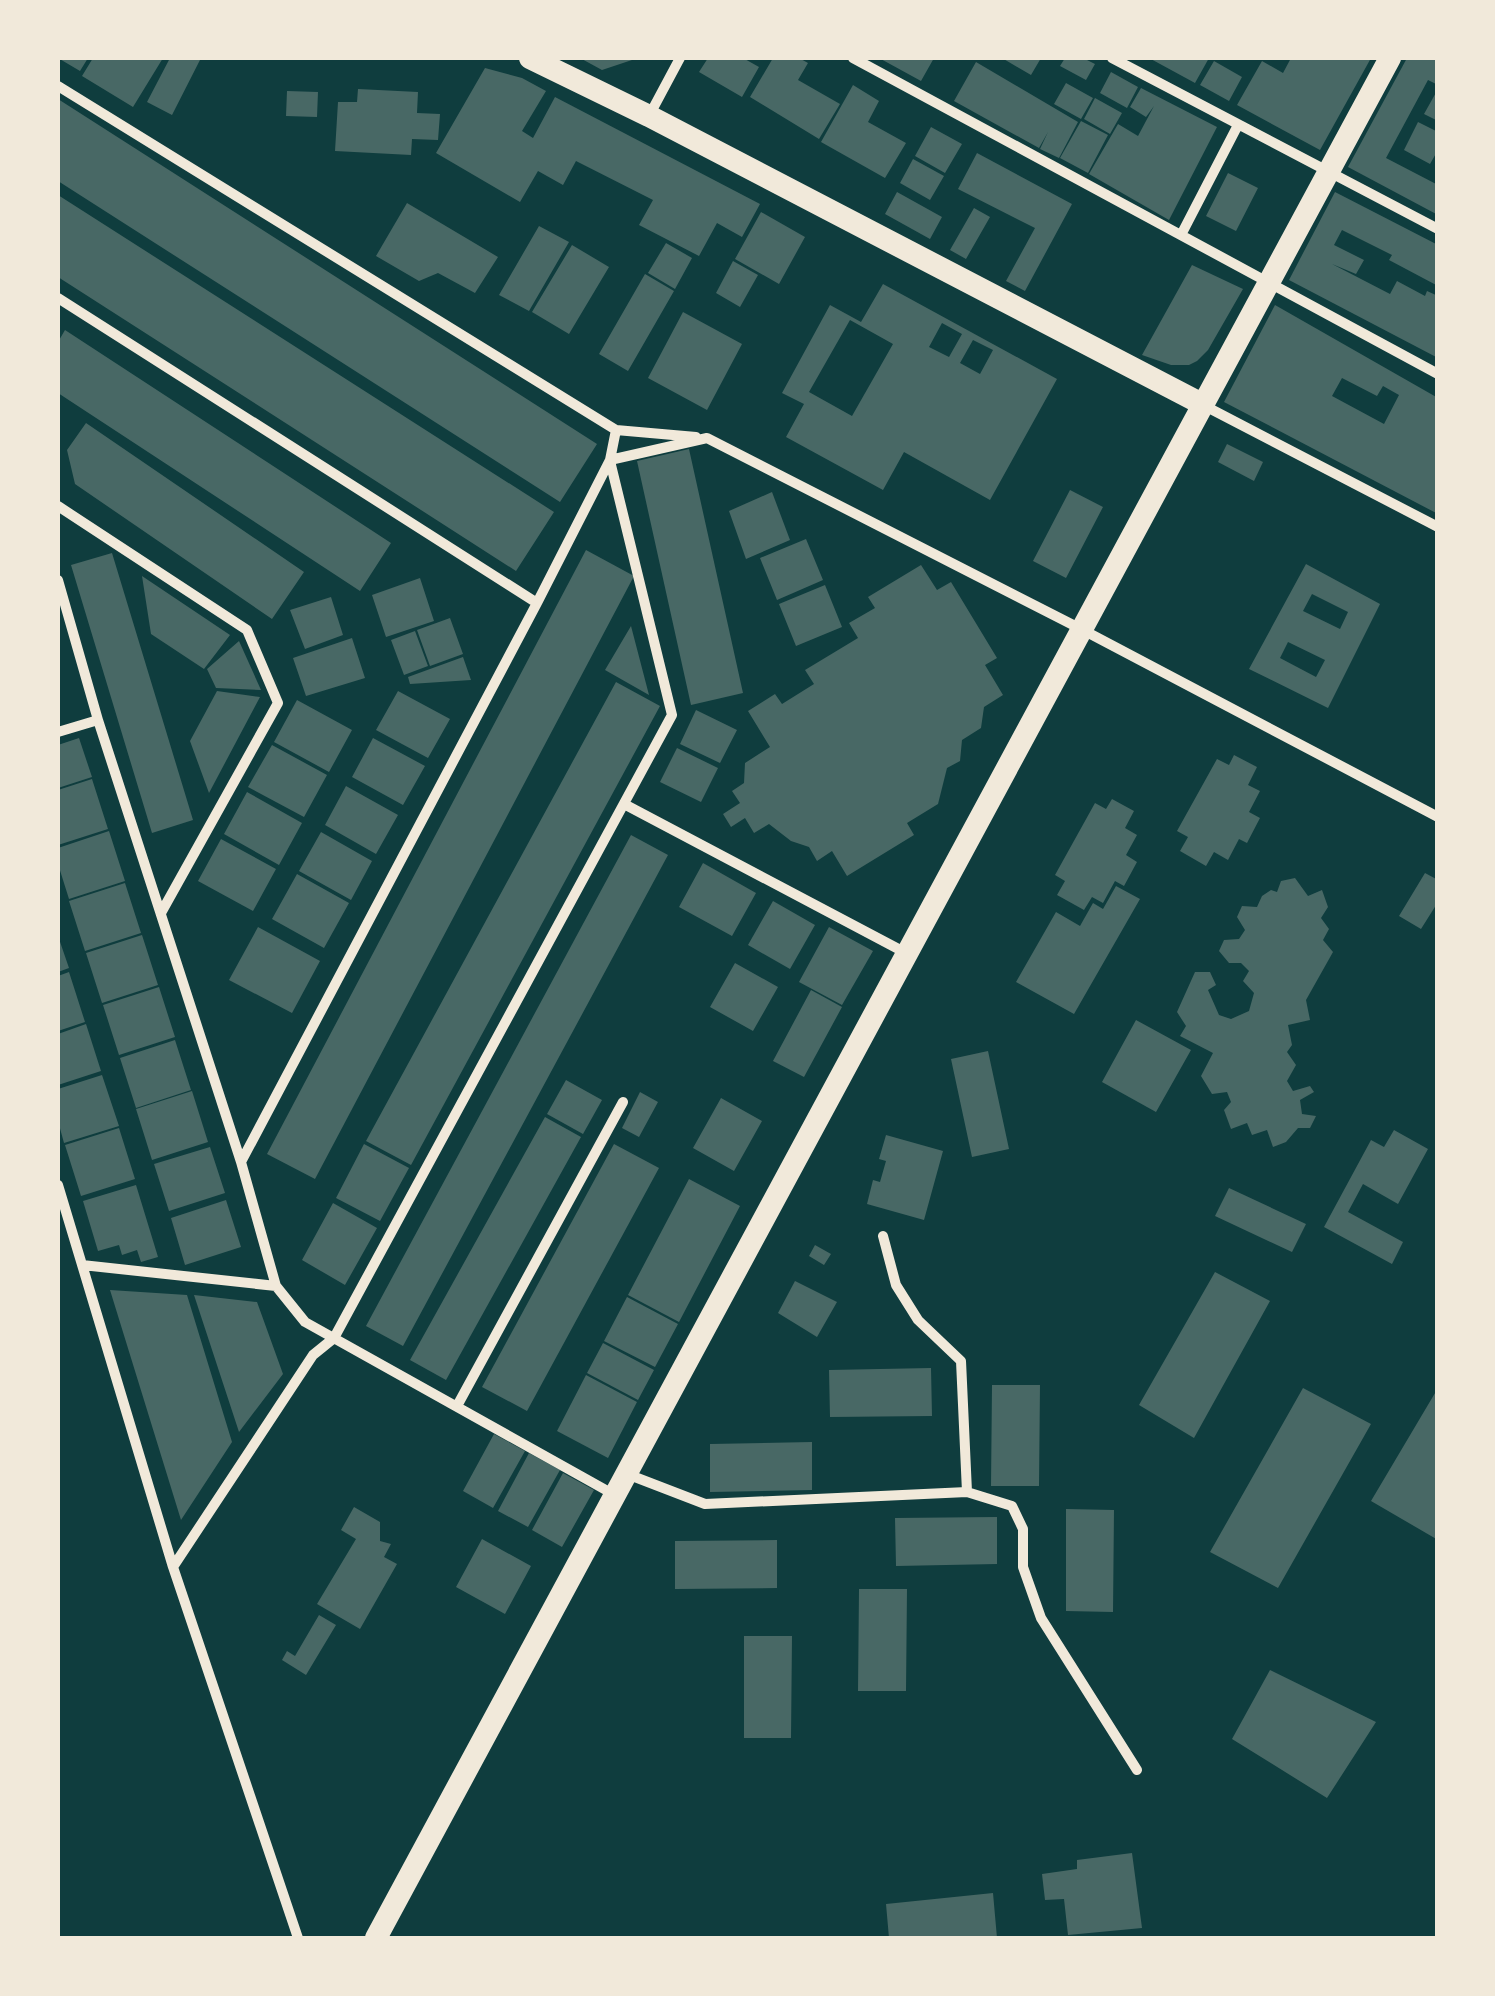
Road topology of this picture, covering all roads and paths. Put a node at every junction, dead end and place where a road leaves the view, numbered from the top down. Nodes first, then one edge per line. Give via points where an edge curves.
1 (530, 58) edge
2 (680, 58) edge
3 (852, 58) edge
4 (1112, 58) edge
5 (1390, 58) edge
6 (58, 86) edge
7 (649, 116) junction
8 (1238, 125) junction
9 (1328, 172) junction
10 (1438, 229) edge
11 (1180, 235) junction
12 (1268, 282) junction
13 (58, 298) edge
14 (1438, 374) edge
15 (1202, 404) junction
16 (616, 430) junction
17 (707, 438) junction
18 (610, 460) junction
19 (58, 506) edge
20 (1438, 527) edge
21 (58, 580) edge
22 (538, 603) junction
23 (1081, 629) junction
24 (98, 720) junction
25 (58, 732) edge
26 (624, 804) junction
27 (1438, 817) edge
28 (161, 914) junction
29 (906, 953) junction
30 (623, 1102) dead end
31 (241, 1162) junction
32 (58, 1186) edge
33 (884, 1236) dead end
34 (82, 1265) junction
35 (276, 1286) junction
36 (334, 1338) junction
37 (457, 1406) junction
38 (626, 1474) junction
39 (967, 1492) junction
40 (614, 1495) junction
41 (173, 1568) junction
42 (1137, 1770) dead end
43 (298, 1938) edge
44 (376, 1938) edge

1 - 7 main road
2 - 7 street
3 - 11 street
4 - 8 street
5 - 9 main road
6 - 16 street
7 - 15 main road
8 - 9 street
8 - 11 street
9 - 10 street
9 - 12 main road
11 - 12 street
12 - 14 street
12 - 15 main road
13 - 22 street
15 - 20 street
15 - 23 main road
16 - 17 street
16 - 18 street
17 - 18 street
17 - 23 street
18 - 22 street
18 - 26 street via 672,715
19 - 28 street via 247,630 278,704
21 - 24 street
22 - 31 street
23 - 27 street
23 - 29 main road
24 - 25 street
24 - 28 street
26 - 29 street
26 - 36 street
28 - 31 street
29 - 38 main road
30 - 37 street
31 - 35 street
32 - 34 street
33 - 39 street via 896,1285 918,1320 961,1360
34 - 35 street
34 - 41 street
35 - 36 street via 304,1322
36 - 37 street
36 - 41 street via 313,1355
37 - 40 street
38 - 39 street via 705,1504
38 - 40 main road
39 - 42 street via 1012,1506 1041,1618
40 - 44 main road
41 - 43 street

